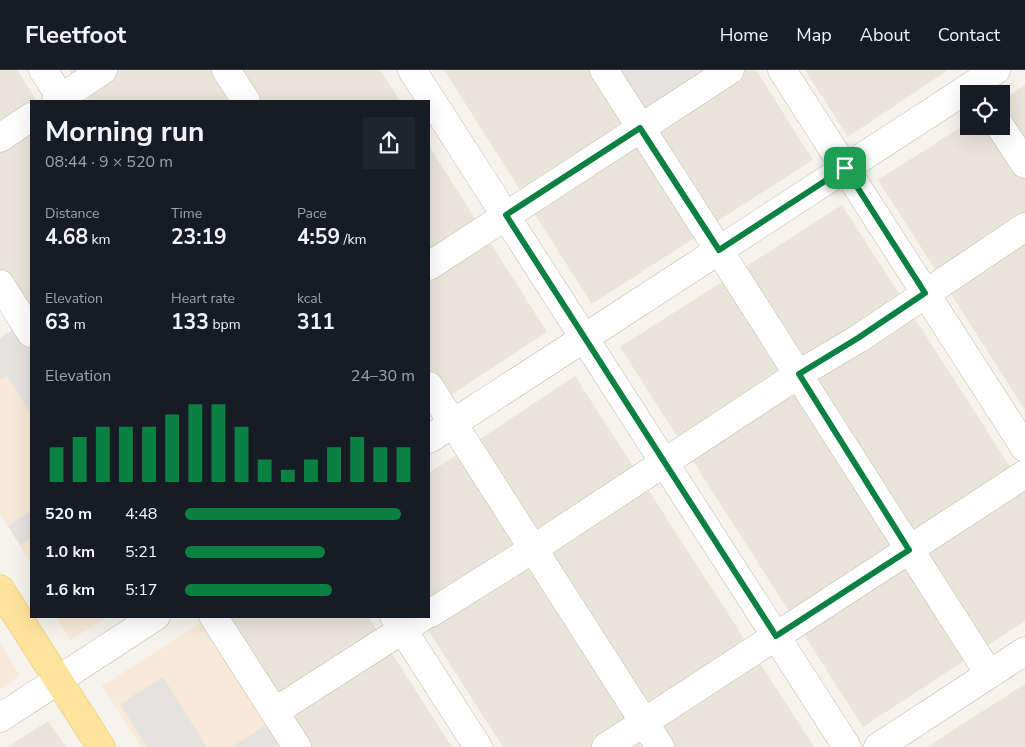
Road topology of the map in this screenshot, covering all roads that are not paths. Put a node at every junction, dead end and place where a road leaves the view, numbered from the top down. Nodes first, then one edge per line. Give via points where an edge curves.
1 (43, 70) edge
2 (103, 70) edge
3 (226, 70) edge
4 (412, 70) edge
5 (604, 70) edge
6 (730, 70) edge
7 (782, 70) edge
8 (996, 70) edge
9 (972, 83) edge
10 (60, 100) edge
11 (245, 100) edge
12 (30, 118) edge
13 (640, 128) junction
14 (1006, 135) edge
15 (0, 138) edge
16 (1025, 164) edge
17 (845, 168) junction
18 (506, 215) junction
19 (1025, 227) edge
20 (719, 250) junction
21 (430, 265) edge
22 (0, 284) edge
23 (925, 293) junction
24 (30, 331) edge
25 (585, 338) junction
26 (799, 374) junction
27 (430, 388) edge
28 (452, 424) junction
29 (430, 438) edge
30 (1025, 448) edge
31 (665, 462) junction
32 (1025, 474) edge
33 (533, 548) junction
34 (909, 550) junction
35 (0, 589) edge
36 (430, 613) edge
37 (153, 618) edge
38 (214, 618) edge
39 (407, 621) edge
40 (776, 636) junction
41 (1025, 651) edge
42 (989, 674) junction
43 (58, 680) junction
44 (274, 712) junction
45 (0, 718) edge
46 (644, 722) junction
47 (102, 747) edge
48 (297, 747) edge
49 (478, 747) edge
50 (606, 747) edge
51 (660, 747) edge
52 (847, 747) edge
53 (878, 747) edge

1 - 10 street
2 - 10 street
3 - 11 street
4 - 18 street
5 - 13 street
6 - 13 street
7 - 17 street
8 - 9 street
9 - 17 street
12 - 15 street
13 - 18 street
13 - 20 street
14 - 16 street
17 - 20 street
17 - 23 street
18 - 21 street
18 - 25 street
19 - 23 street
20 - 25 street
20 - 26 street
22 - 24 street
23 - 26 street
23 - 30 street
25 - 28 street
25 - 31 street
26 - 31 street
26 - 34 street
27 - 28 street
28 - 29 street
28 - 33 street
31 - 33 street
31 - 40 street
32 - 34 street
33 - 36 street
33 - 46 street
34 - 40 street
34 - 42 street
35 - 43 main road
37 - 43 street
38 - 44 street
39 - 44 street
39 - 49 street
40 - 46 street
40 - 52 street
41 - 42 street
42 - 53 street
43 - 45 street
43 - 47 main road
44 - 48 street
46 - 50 street
46 - 51 street

